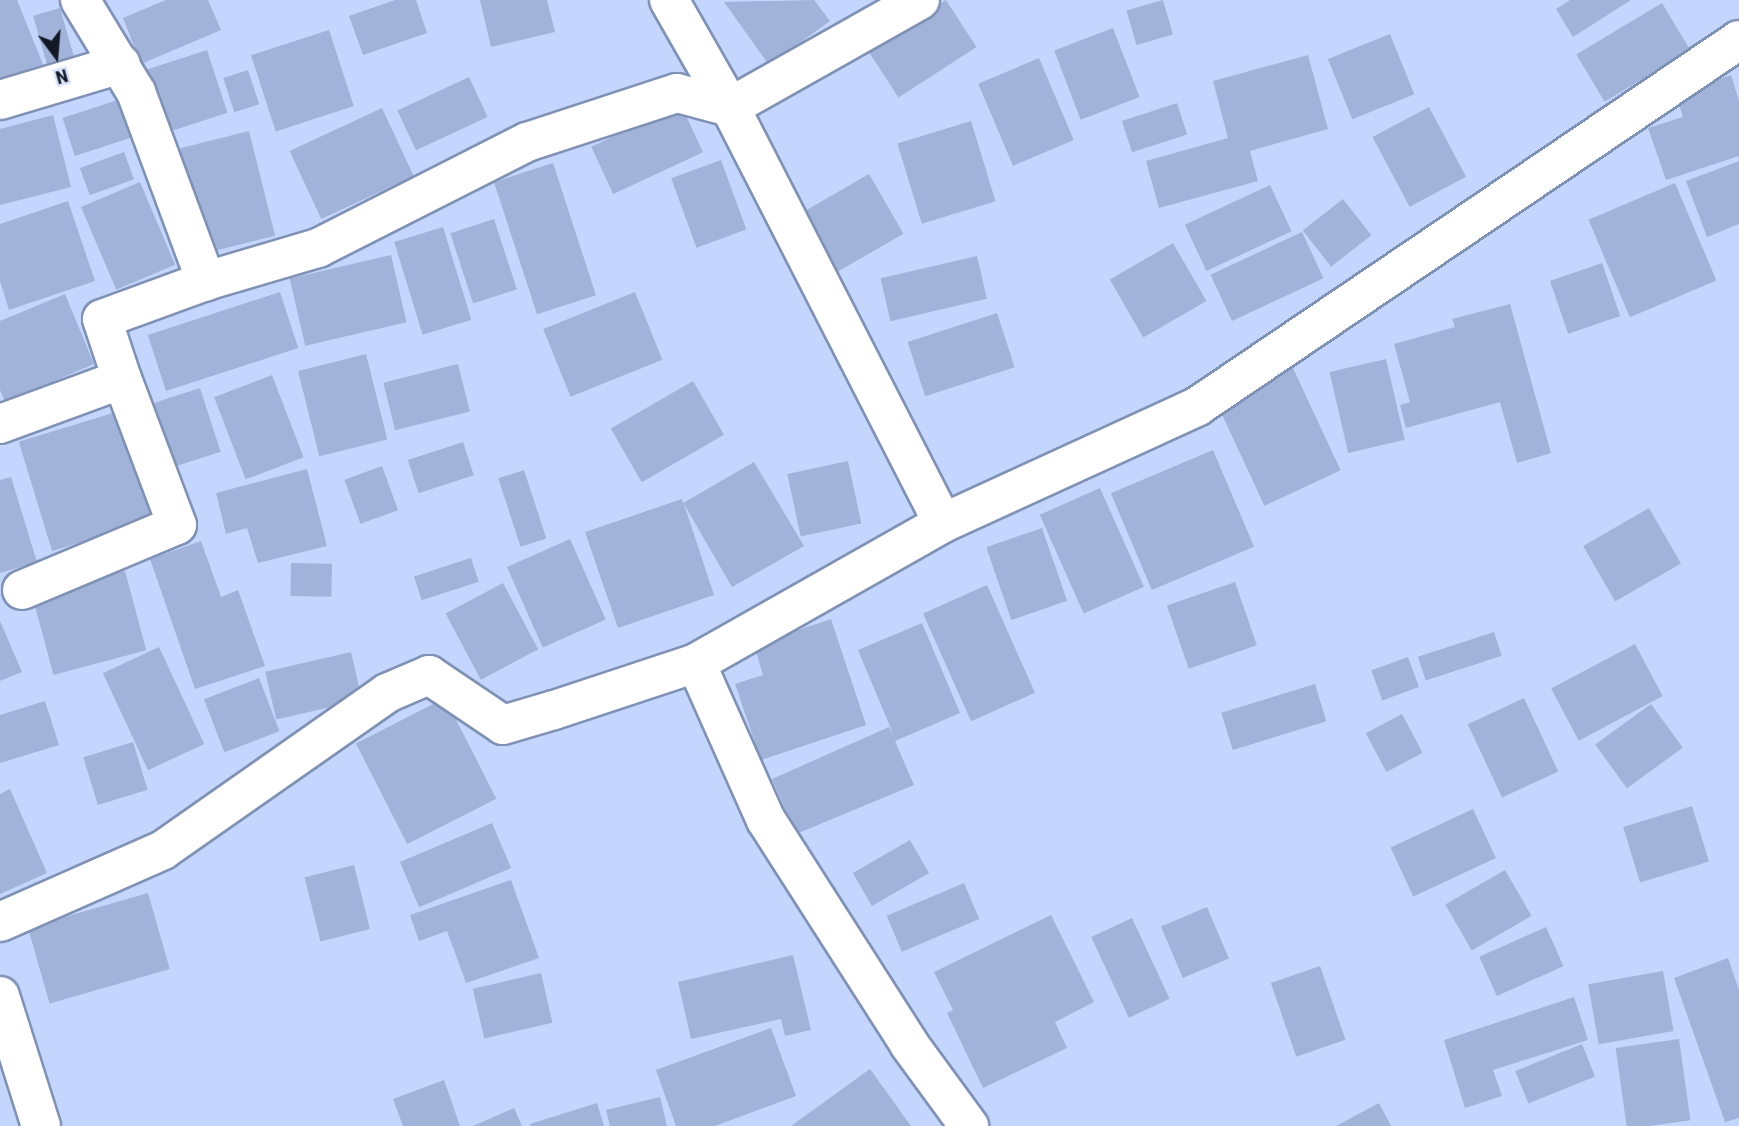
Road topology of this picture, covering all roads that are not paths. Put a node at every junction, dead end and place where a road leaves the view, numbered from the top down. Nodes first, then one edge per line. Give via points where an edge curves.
1 (80, 0) edge
2 (669, 0) edge
3 (920, 0) edge
4 (1739, 40) edge
5 (121, 64) junction
6 (0, 100) edge
7 (730, 107) junction
8 (206, 281) junction
9 (122, 379) junction
10 (0, 424) edge
11 (943, 523) junction
12 (22, 590) dead end
13 (696, 663) junction
14 (0, 922) edge
15 (0, 996) edge
16 (41, 1126) edge
17 (969, 1126) edge

1 - 5 street
2 - 7 street
3 - 7 street
4 - 11 street via 1198,406
5 - 6 street
5 - 8 street via 136,92
7 - 8 street via 677,93 527,142 318,248
7 - 11 street
8 - 9 street via 102,319
9 - 10 street
9 - 12 street via 177,525
11 - 13 street
13 - 14 street via 503,725 429,675 387,693 163,850
13 - 17 street via 766,820 909,1044
15 - 16 street

